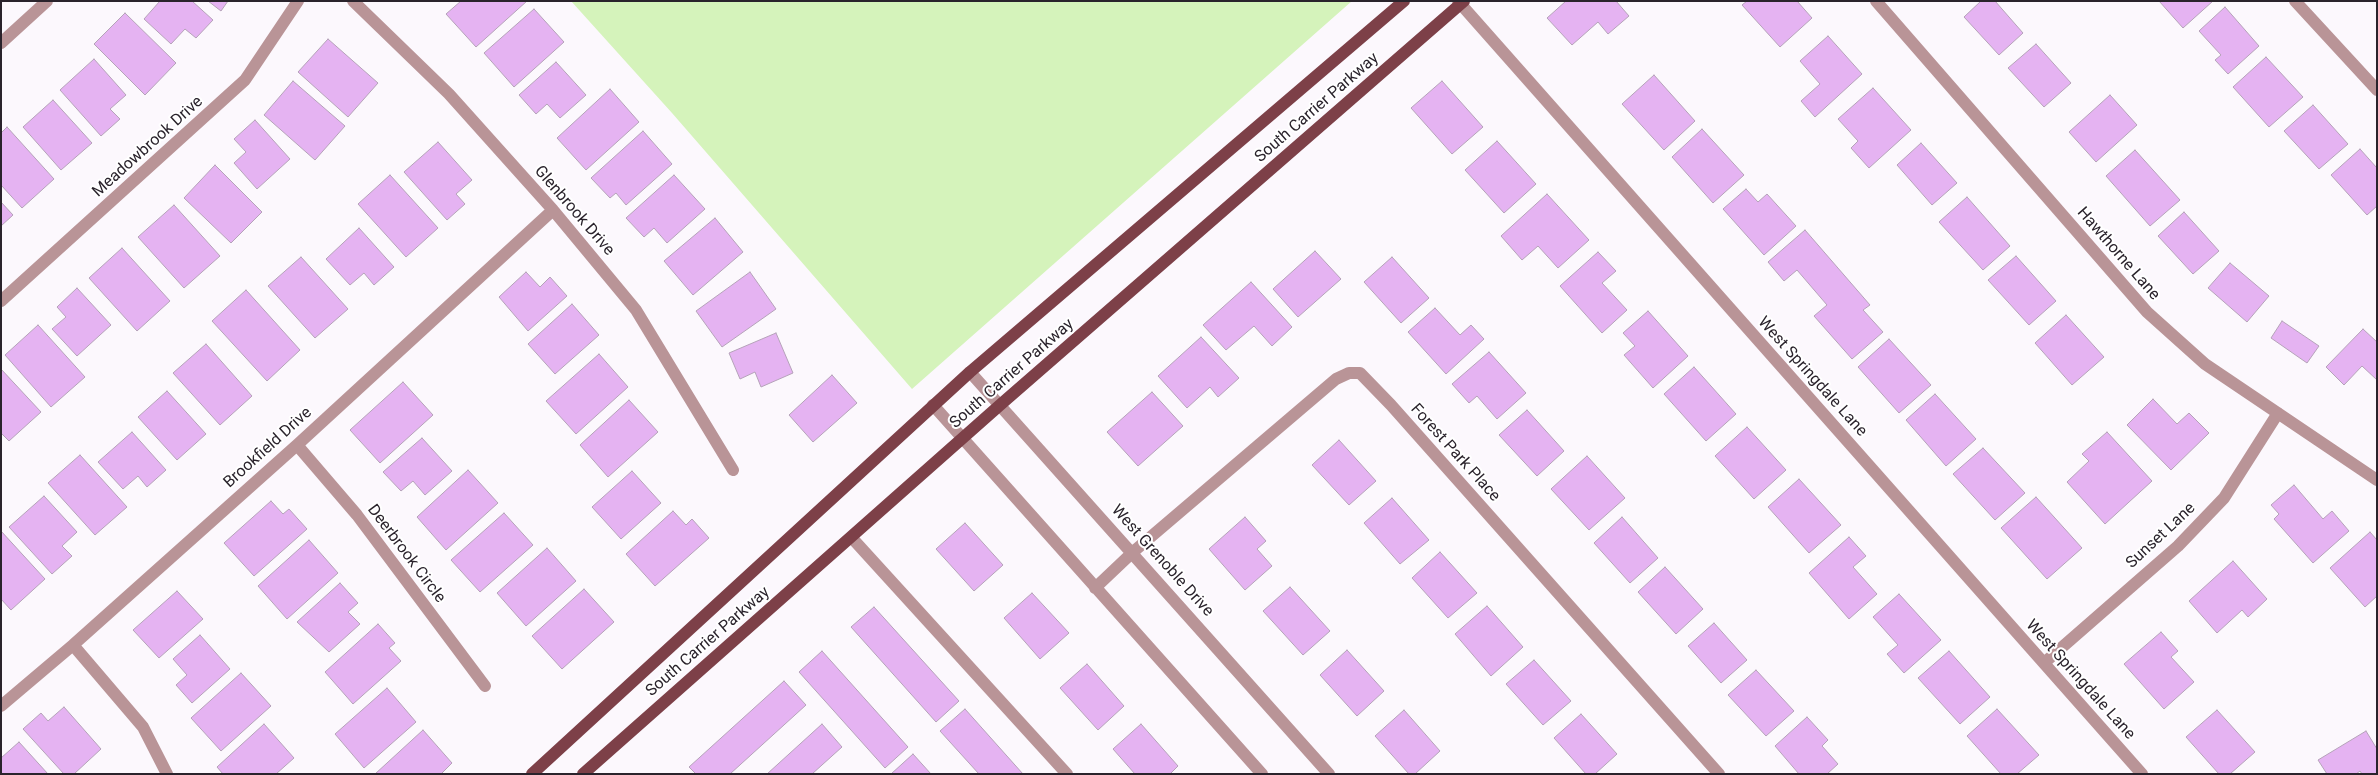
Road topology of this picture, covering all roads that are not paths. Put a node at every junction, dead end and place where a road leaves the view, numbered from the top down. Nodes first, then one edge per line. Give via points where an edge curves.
1 (47, 1) edge
2 (298, 1) edge
3 (353, 1) edge
4 (1404, 1) edge
5 (1876, 1) edge
6 (2295, 1) edge
7 (1461, 2) edge
8 (1, 43) edge
9 (2377, 90) edge
10 (554, 210) junction
11 (1, 301) edge
12 (970, 372) junction
13 (934, 405) junction
14 (1000, 406) junction
15 (2278, 413) junction
16 (963, 438) junction
17 (297, 445) junction
18 (732, 470) dead end
19 (2377, 480) edge
20 (852, 538) junction
21 (1133, 552) junction
22 (1095, 588) junction
23 (74, 645) junction
24 (2044, 663) junction
25 (485, 686) dead end
26 (1, 706) edge
27 (167, 774) edge
28 (532, 774) edge
29 (582, 774) edge
30 (1067, 774) edge
31 (1262, 774) edge
32 (1329, 774) edge
33 (1719, 774) edge
34 (2142, 774) edge

1 - 8 street
2 - 11 street, Meadowbrook Drive via 245,80
3 - 10 street, Glenbrook Drive via 449,94
4 - 12 main road, South Carrier Parkway
5 - 15 street, Hawthorne Lane via 2147,312 2205,364
6 - 9 street
7 - 14 main road, South Carrier Parkway
7 - 24 street, West Springdale Lane
10 - 17 street, Brookfield Drive
10 - 18 street, Glenbrook Drive via 636,310
12 - 13 main road, South Carrier Parkway
12 - 14 street, West Grenoble Drive
13 - 16 street
13 - 28 main road, South Carrier Parkway
14 - 16 main road, South Carrier Parkway
14 - 21 street, West Grenoble Drive
15 - 19 street, Hawthorne Lane
15 - 24 street, Sunset Lane via 2224,498 2178,546
16 - 20 main road, South Carrier Parkway
16 - 22 street
17 - 23 street, Brookfield Drive
17 - 25 street, Deerbrook Circle via 357,514
20 - 29 main road, South Carrier Parkway
20 - 30 street
21 - 22 street
21 - 32 street, West Grenoble Drive
21 - 33 street, Forest Park Place via 1336,379 1360,372
22 - 31 street
23 - 26 street, Brookfield Drive
23 - 27 street via 143,727
24 - 34 street, West Springdale Lane

